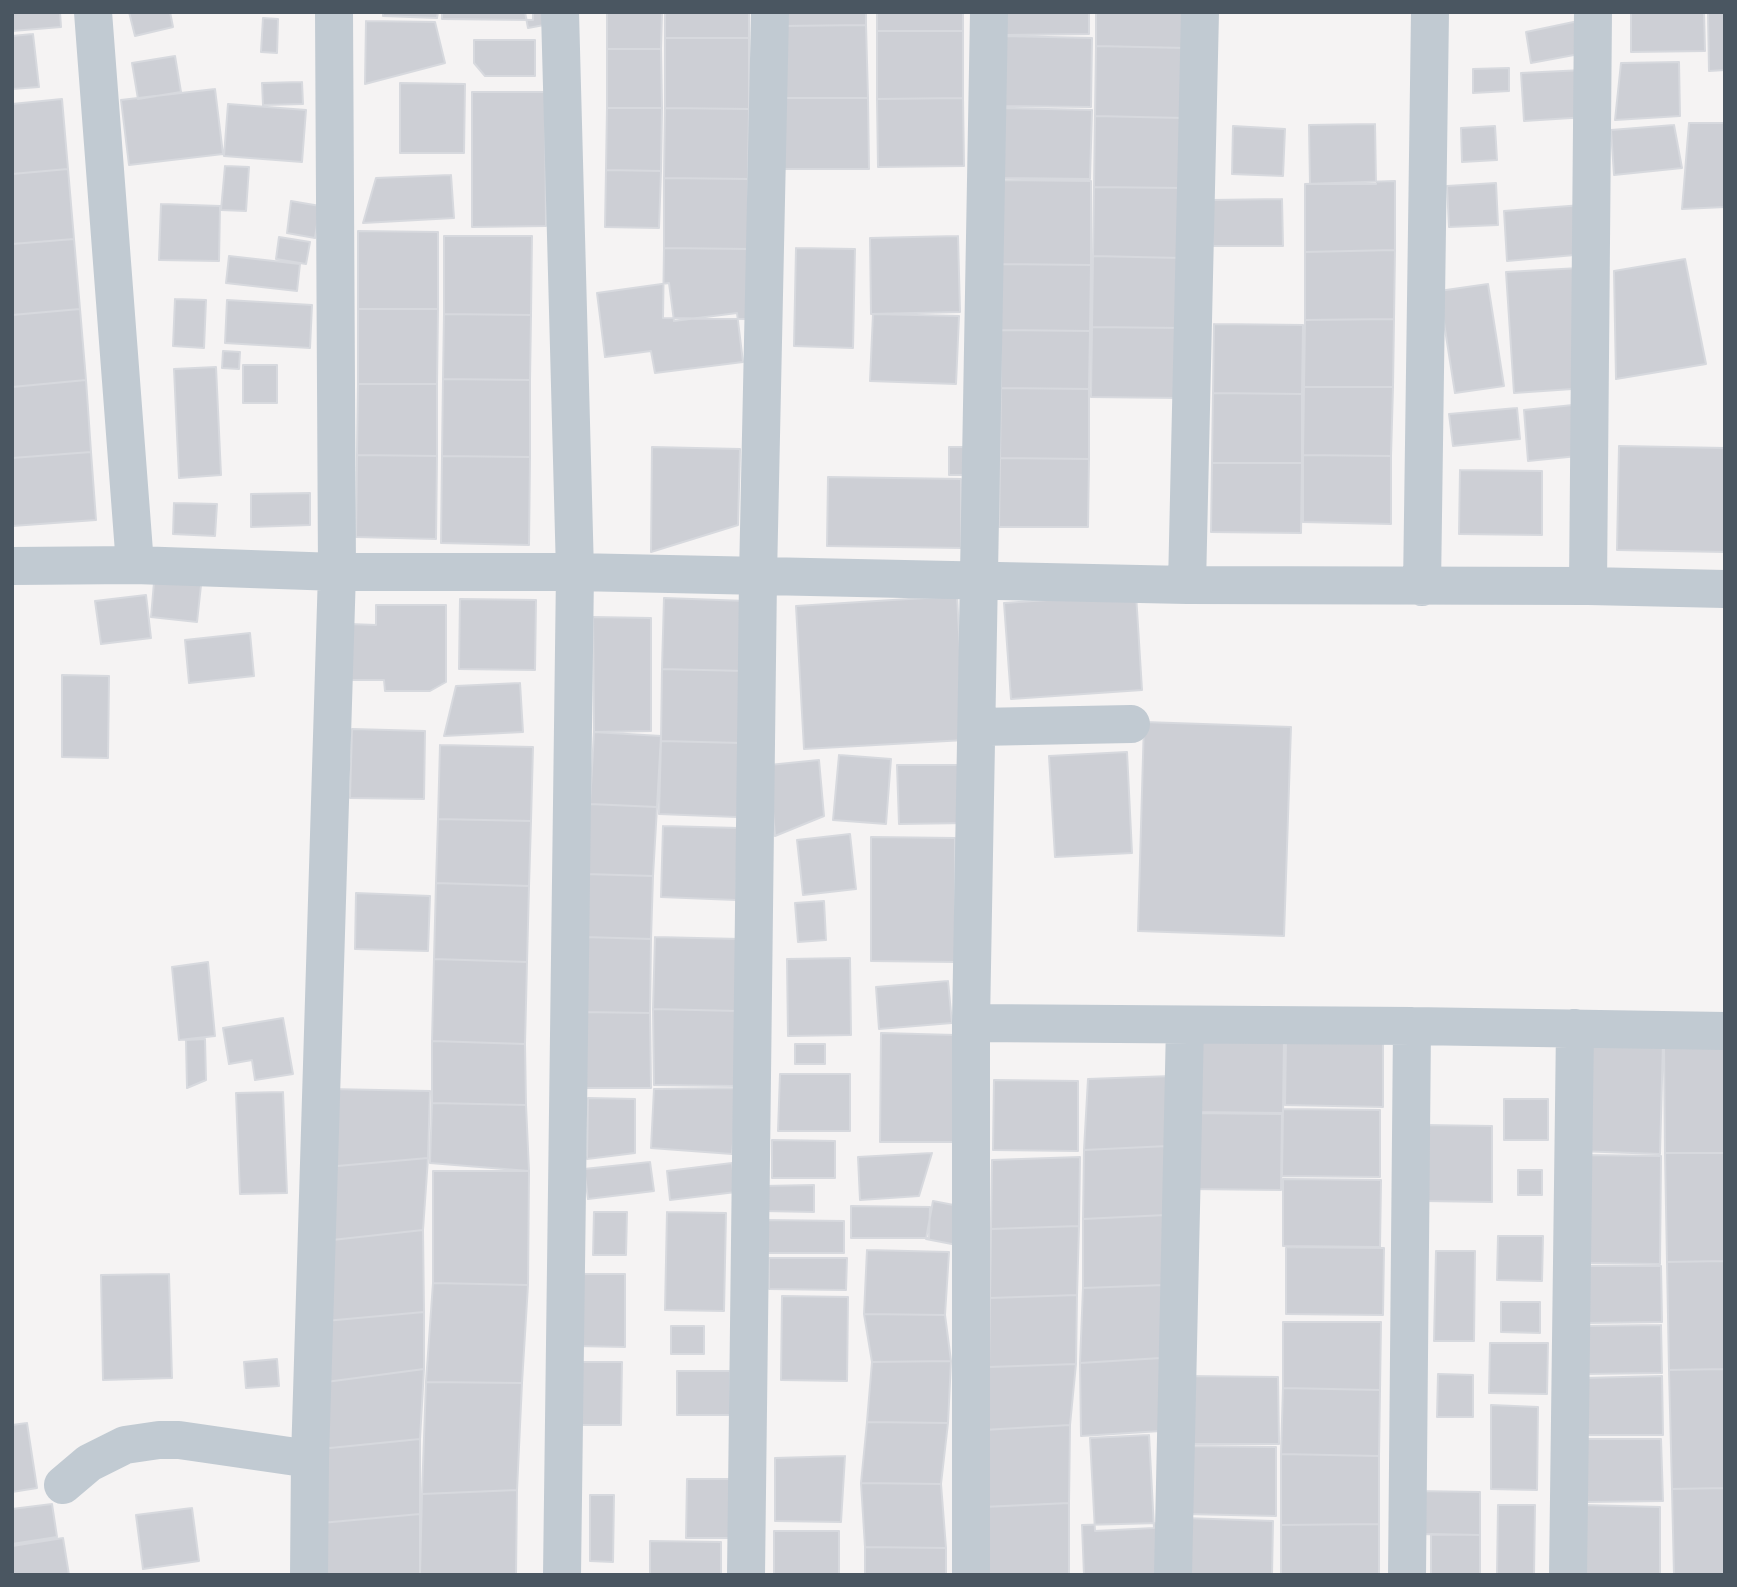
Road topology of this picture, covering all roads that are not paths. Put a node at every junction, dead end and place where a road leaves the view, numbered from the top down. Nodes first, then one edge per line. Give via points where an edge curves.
1 (93, 12) edge
2 (334, 12) edge
3 (560, 12) edge
4 (770, 12) edge
5 (989, 12) edge
6 (1200, 12) edge
7 (1430, 12) edge
8 (1593, 12) edge
9 (135, 565) junction
10 (12, 566) edge
11 (337, 572) junction
12 (575, 572) junction
13 (758, 577) junction
14 (978, 580) junction
15 (1187, 585) junction
16 (1588, 586) junction
17 (1422, 587) junction
18 (1725, 589) edge
19 (1131, 724) dead end
20 (977, 727) junction
21 (971, 1023) junction
22 (1185, 1025) junction
23 (1412, 1026) junction
24 (1575, 1028) junction
25 (1725, 1031) edge
26 (310, 1459) junction
27 (63, 1485) dead end
28 (309, 1575) edge
29 (562, 1575) edge
30 (746, 1575) edge
31 (971, 1575) edge
32 (1173, 1575) edge
33 (1407, 1575) edge
34 (1568, 1575) edge

1 - 9 street
2 - 11 street
3 - 12 street
4 - 13 street
5 - 14 street
6 - 15 street
7 - 17 street
8 - 16 street
9 - 10 street
9 - 11 street
11 - 12 street
11 - 26 street
12 - 13 street
12 - 29 street
13 - 14 street
13 - 30 street
14 - 15 street
14 - 20 street
15 - 17 street
16 - 17 street
16 - 18 street
19 - 20 street
20 - 21 street
21 - 22 street
21 - 31 street
22 - 23 street
22 - 32 street
23 - 24 street
23 - 33 street
24 - 25 street
24 - 34 street
26 - 27 street via 159,1440 125,1445 89,1463
26 - 28 street

